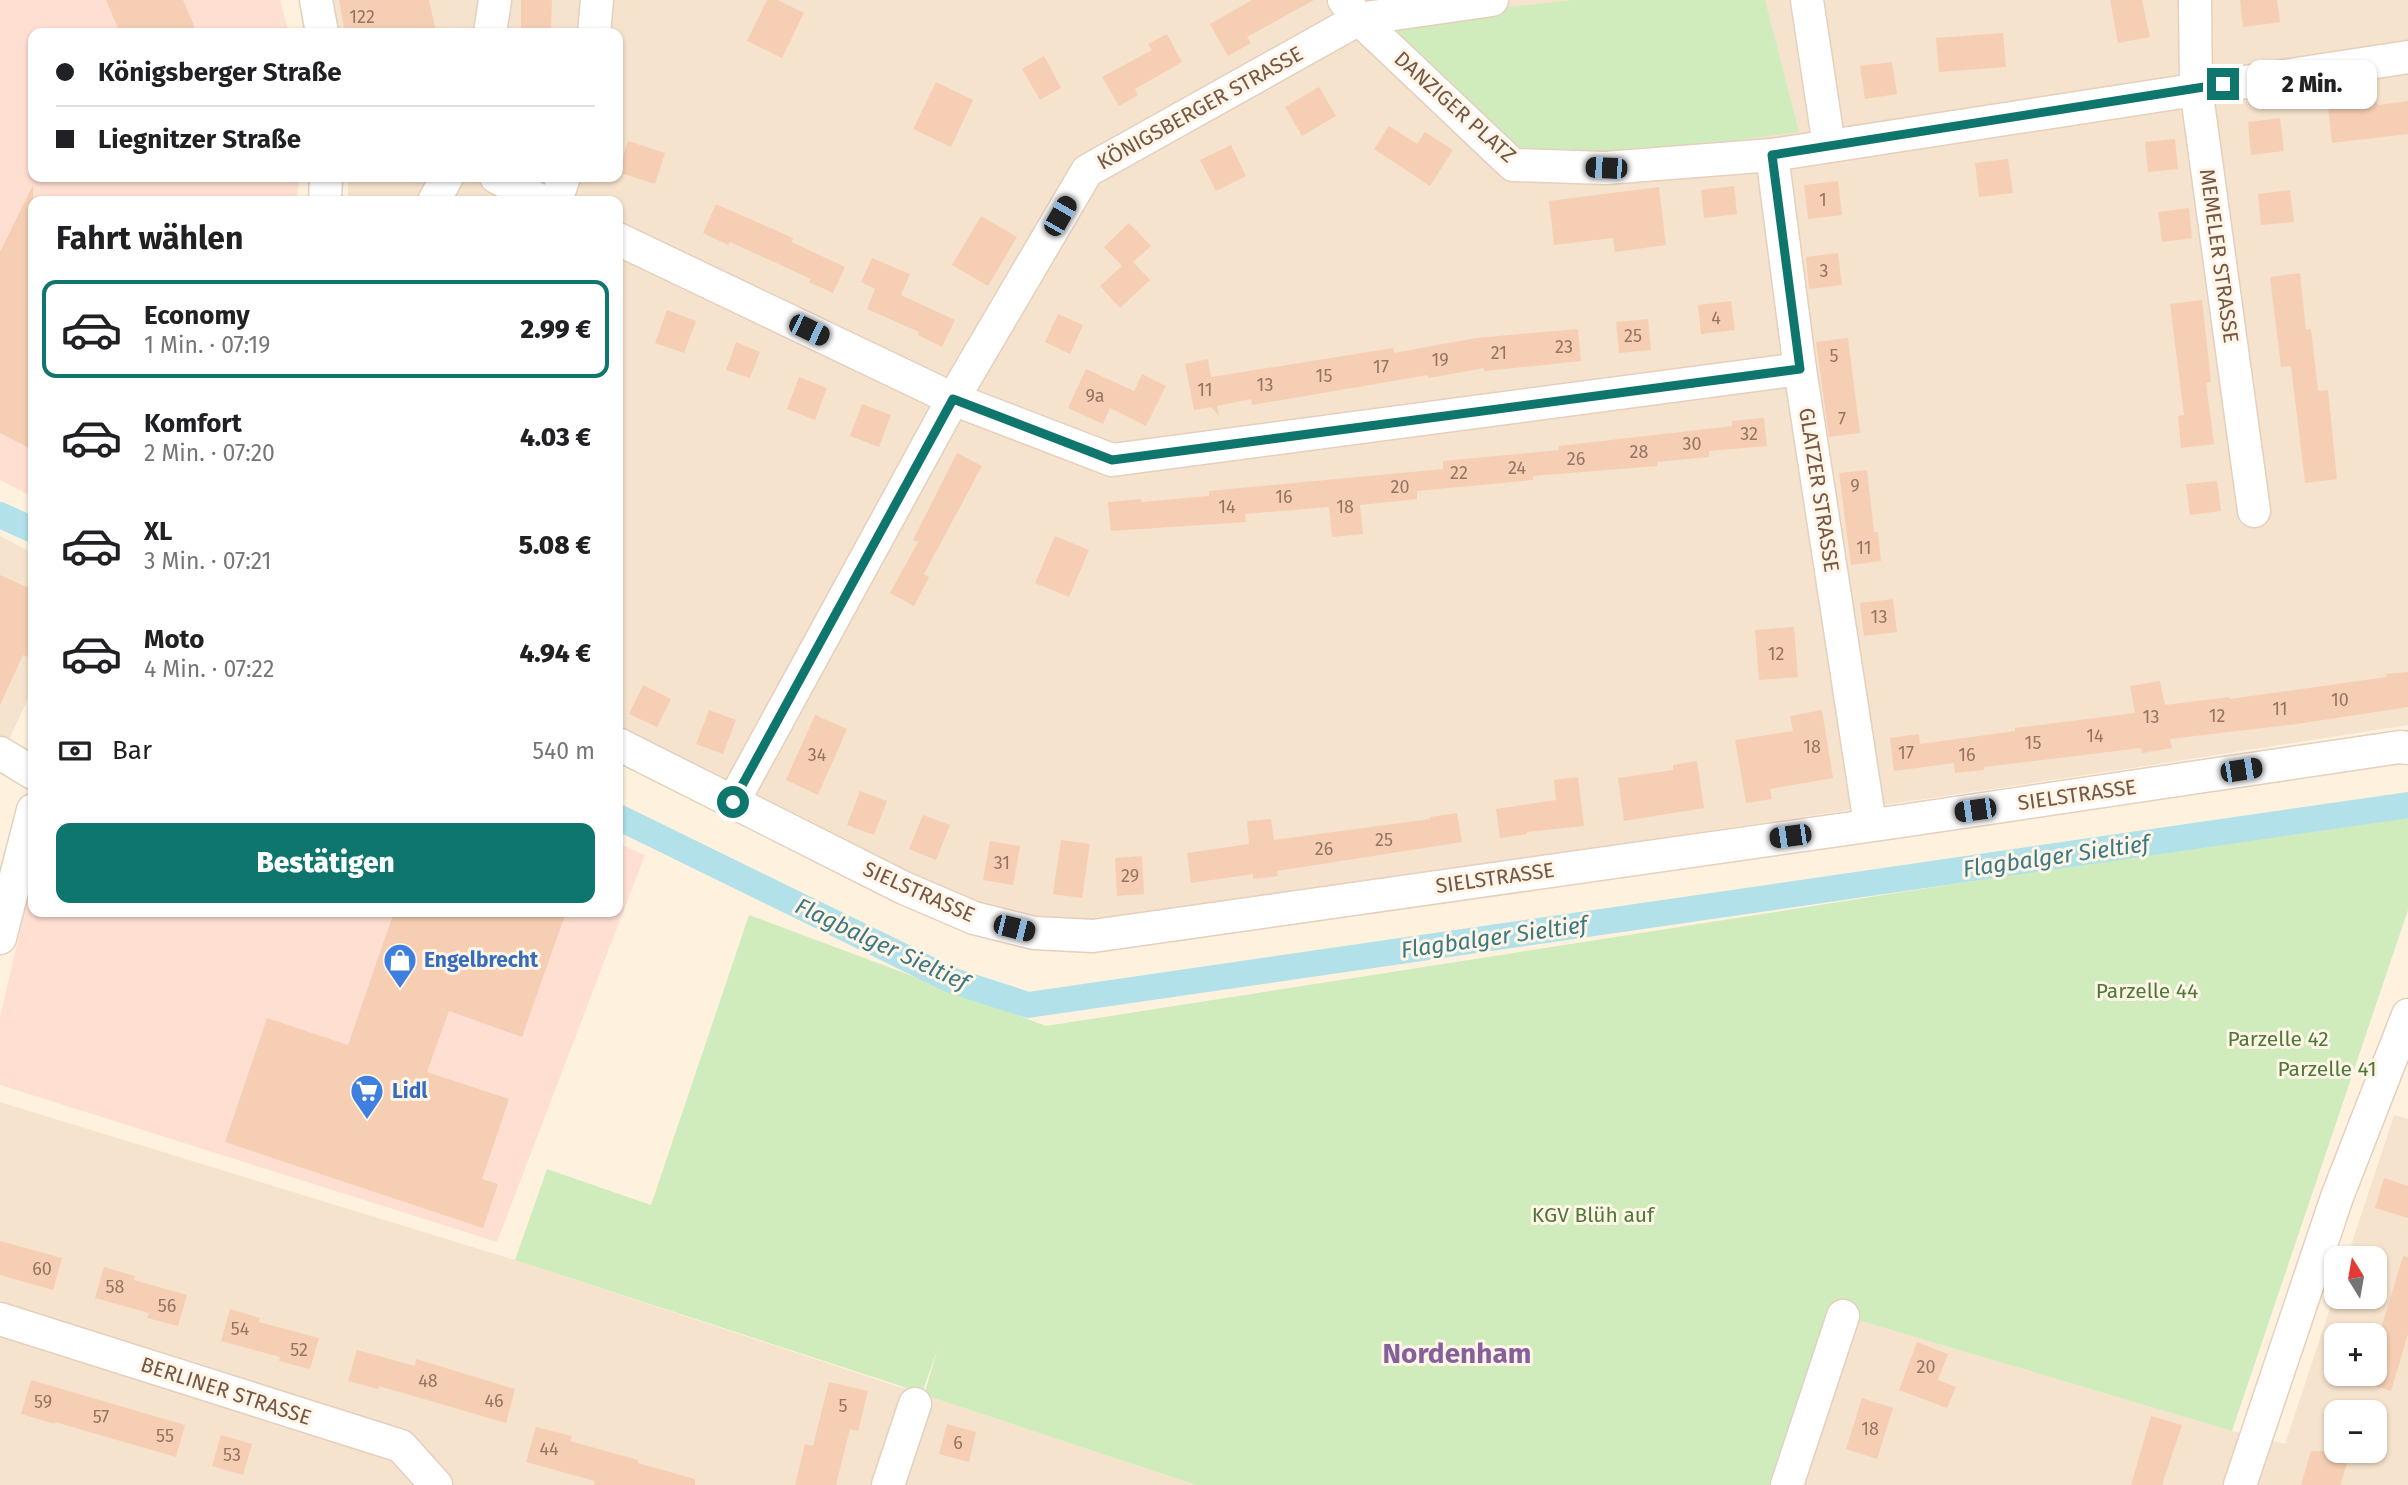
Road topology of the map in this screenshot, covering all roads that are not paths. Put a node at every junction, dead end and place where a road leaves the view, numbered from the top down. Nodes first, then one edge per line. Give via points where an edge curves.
1 (316, 0) edge
2 (495, 0) edge
3 (597, 0) edge
4 (1492, 0) edge
5 (1807, 0) edge
6 (2195, 0) edge
7 (1351, 10) edge
8 (321, 28) edge
9 (491, 28) edge
10 (594, 28) edge
11 (2408, 57) edge
12 (2196, 88) junction
13 (1829, 146) junction
14 (1772, 155) junction
15 (505, 182) edge
16 (532, 196) edge
17 (623, 241) edge
18 (1800, 369) junction
19 (953, 399) junction
20 (2254, 511) dead end
21 (623, 747) edge
22 (2408, 748) edge
23 (0, 753) edge
24 (28, 770) edge
25 (733, 802) junction
26 (1870, 824) junction
27 (28, 829) edge
28 (0, 938) edge
29 (2408, 1016) edge
30 (1843, 1316) dead end
31 (0, 1319) edge
32 (915, 1404) dead end
33 (436, 1485) edge
34 (888, 1485) edge
35 (1787, 1485) edge
36 (2240, 1485) edge

1 - 8 street
2 - 9 street
3 - 10 street
4 - 7 street
5 - 13 street
6 - 12 street, MEMELER STRASSE
7 - 14 street, DANZIGER PLATZ via 1513,165 1606,168
7 - 19 street, KÖNIGSBERGER STRASSE via 1087,171
11 - 12 street, DANZIGER PLATZ
12 - 13 street, DANZIGER PLATZ
12 - 20 street, MEMELER STRASSE
13 - 14 street, DANZIGER PLATZ
14 - 18 street, GLATZER STRASSE
15 - 16 street
17 - 19 street
18 - 19 street via 1112,460
18 - 26 street, GLATZER STRASSE
19 - 25 street, KÖNIGSBERGER STRASSE
21 - 25 street, SIELSTRASSE
22 - 26 street, SIELSTRASSE
23 - 24 street
25 - 26 street, SIELSTRASSE via 974,918 1034,933 1093,936
27 - 28 street
29 - 36 street via 2337,1197
30 - 35 street
31 - 33 street, BERLINER STRASSE via 401,1446
32 - 34 street

